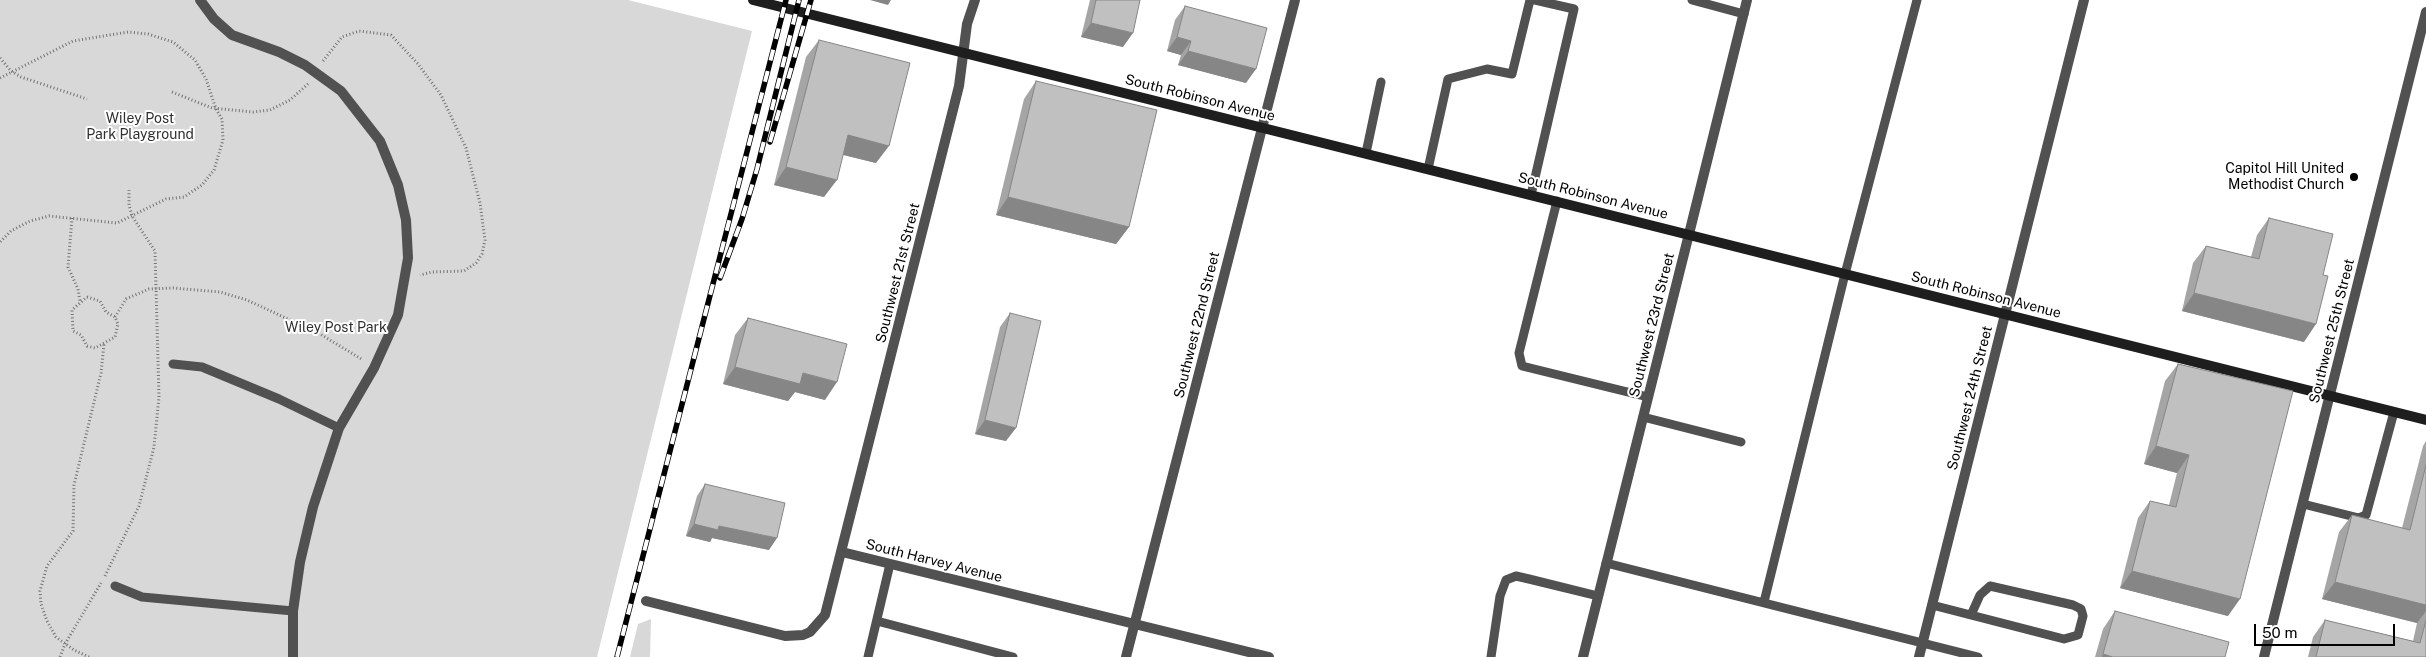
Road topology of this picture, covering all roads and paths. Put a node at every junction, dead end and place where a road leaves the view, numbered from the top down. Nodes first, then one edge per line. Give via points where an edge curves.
1 (200, 0) edge
2 (753, 0) edge
3 (975, 0) edge
4 (1295, 0) edge
5 (1530, 0) edge
6 (1535, 0) edge
7 (1692, 0) edge
8 (1747, 0) edge
9 (1917, 0) edge
10 (2084, 0) edge
11 (2426, 12) edge
12 (1744, 14) junction
13 (964, 52) junction
14 (0, 58) edge
15 (11, 70) junction
16 (316, 72) junction
17 (0, 78) edge
18 (1381, 82) dead end
19 (172, 92) dead end
20 (87, 99) dead end
21 (216, 108) junction
22 (1262, 127) junction
23 (1366, 153) junction
24 (1428, 169) junction
25 (129, 190) dead end
26 (1531, 195) junction
27 (1556, 201) junction
28 (132, 216) junction
29 (72, 218) junction
30 (1689, 234) junction
31 (0, 242) edge
32 (1845, 274) junction
33 (418, 278) dead end
34 (156, 288) junction
35 (80, 302) junction
36 (2006, 314) junction
37 (115, 318) junction
38 (104, 344) junction
39 (173, 364) dead end
40 (374, 368) junction
41 (2330, 396) junction
42 (1648, 397) junction
43 (2394, 412) junction
44 (1643, 417) junction
45 (2426, 420) edge
46 (339, 428) junction
47 (1741, 442) dead end
48 (2303, 504) junction
49 (842, 552) junction
50 (1606, 563) junction
51 (890, 564) junction
52 (115, 586) dead end
53 (1598, 596) junction
54 (646, 601) dead end
55 (1764, 602) junction
56 (1932, 605) junction
57 (294, 611) junction
58 (1971, 615) junction
59 (877, 622) junction
60 (1134, 623) junction
61 (1923, 642) junction
62 (65, 644) junction
63 (60, 657) edge
64 (89, 657) edge
65 (293, 657) edge
66 (868, 657) edge
67 (1013, 657) edge
68 (1126, 657) edge
69 (1269, 657) edge
70 (1491, 657) edge
71 (1583, 657) edge
72 (1919, 657) edge
73 (1978, 657) edge
74 (2264, 657) edge

1 - 16 street via 214,20 232,35 279,52
2 - 13 main road, South Robinson Avenue
3 - 13 street, Southwest 21st Street via 967,24
4 - 22 street, Southwest 22nd Street
5 - 24 lane via 1512,74 1487,69 1448,79
6 - 26 lane via 1574,9
7 - 12 lane
8 - 12 street, Southwest 23rd Street
9 - 32 lane
10 - 36 street, Southwest 24th Street
11 - 41 street, Southwest 25th Street
12 - 30 street, Southwest 23rd Street
13 - 22 main road, South Robinson Avenue
13 - 49 street, Southwest 21st Street via 959,86
14 - 15 path
15 - 17 path
15 - 20 path via 35,83
15 - 21 path via 73,42 128,32 148,34 173,42 195,60
16 - 21 path via 290,100 270,110 253,112
16 - 33 path via 342,37 359,31 391,35 418,64 450,112 476,182 485,240 476,263 464,271 432,272
16 - 40 street via 341,91 380,140 398,185 406,220 408,258 405,287 398,315
18 - 23 lane
19 - 21 path
21 - 28 path via 222,118 223,140 214,170 202,185 184,196 166,199
22 - 23 main road, South Robinson Avenue
22 - 60 street, Southwest 22nd Street
23 - 24 main road, South Robinson Avenue
24 - 26 main road, South Robinson Avenue
25 - 28 path
26 - 27 main road, South Robinson Avenue
27 - 30 main road, South Robinson Avenue
27 - 42 lane via 1519,353 1522,366
28 - 29 path via 117,223
28 - 34 path via 155,251
29 - 31 path via 49,216 30,221 10,231
29 - 35 path via 68,267
30 - 32 main road, South Robinson Avenue
30 - 42 street, Southwest 23rd Street
32 - 36 main road, South Robinson Avenue
32 - 55 lane
34 - 37 path via 126,299
34 - 40 path via 234,295 320,334
34 - 62 path via 159,397 154,447 140,506 120,549
35 - 37 path via 87,297 100,300 106,312
35 - 38 path via 70,314 73,331 81,335 83,342 91,348
36 - 41 main road, South Robinson Avenue
36 - 56 street, Southwest 24th Street
37 - 38 path via 117,332
38 - 62 path via 101,373 74,485 73,531 47,566 40,591 47,621 56,637
39 - 46 lane via 202,367
40 - 46 street
41 - 43 main road, South Robinson Avenue
41 - 48 street, Southwest 25th Street
42 - 44 street, Southwest 23rd Street
43 - 45 main road, South Robinson Avenue
43 - 48 lane via 2366,515 2359,518
44 - 47 lane
44 - 50 street, Southwest 23rd Street
46 - 57 street via 313,507 300,562
48 - 74 street, Southwest 25th Street
49 - 51 street, South Harvey Avenue
49 - 54 street via 825,615 816,628 803,635 776,634
50 - 53 street, Southwest 23rd Street
50 - 55 lane
51 - 59 lane
51 - 60 street, South Harvey Avenue
52 - 57 lane via 142,597
53 - 70 lane via 1516,576 1506,580 1500,596
53 - 71 street, Southwest 23rd Street
55 - 61 lane
56 - 58 lane
56 - 61 street, Southwest 24th Street
57 - 65 street
58 - 58 lane via 2064,639 2078,635 2083,616 2081,609 2073,605 1990,586 1980,595
59 - 66 lane
59 - 67 lane
60 - 68 street, Southwest 22nd Street
60 - 69 street, South Harvey Avenue
61 - 72 street, Southwest 24th Street
61 - 73 lane
62 - 63 path
62 - 64 path

